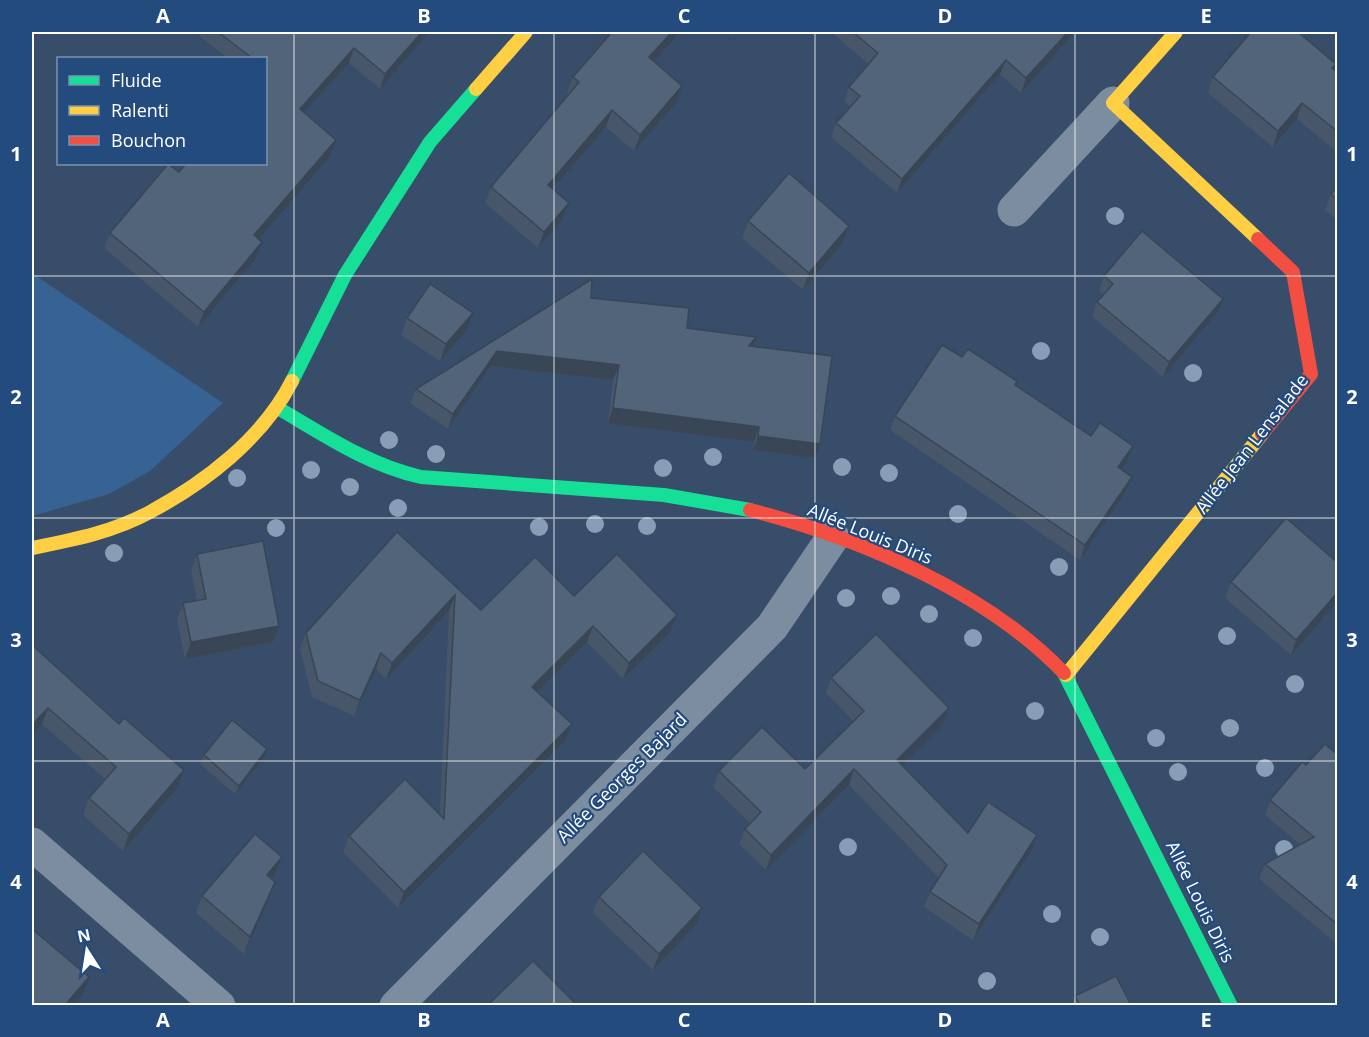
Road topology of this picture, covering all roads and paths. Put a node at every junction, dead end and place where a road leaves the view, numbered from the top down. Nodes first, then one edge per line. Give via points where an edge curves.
1 (525, 32) edge
2 (1176, 32) edge
3 (1113, 103) junction
4 (1014, 210) dead end
5 (278, 408) junction
6 (833, 537) junction
7 (32, 548) edge
8 (1066, 675) junction
9 (32, 844) edge
10 (219, 1005) edge
11 (396, 1005) edge
12 (1231, 1005) edge

1 - 5 street via 430,142 345,275
2 - 3 street
3 - 4 street
3 - 8 street, Allée Jean Lensalade via 1293,272 1311,374
5 - 6 street, Allée Louis Diris via 352,452 394,470 437,480 711,500 763,512
5 - 7 street via 218,469 148,513 88,536
6 - 8 street, Allée Louis Diris via 962,593 1021,632
6 - 11 street, Allée Georges Bajard via 772,627
8 - 12 street, Allée Louis Diris
9 - 10 street

